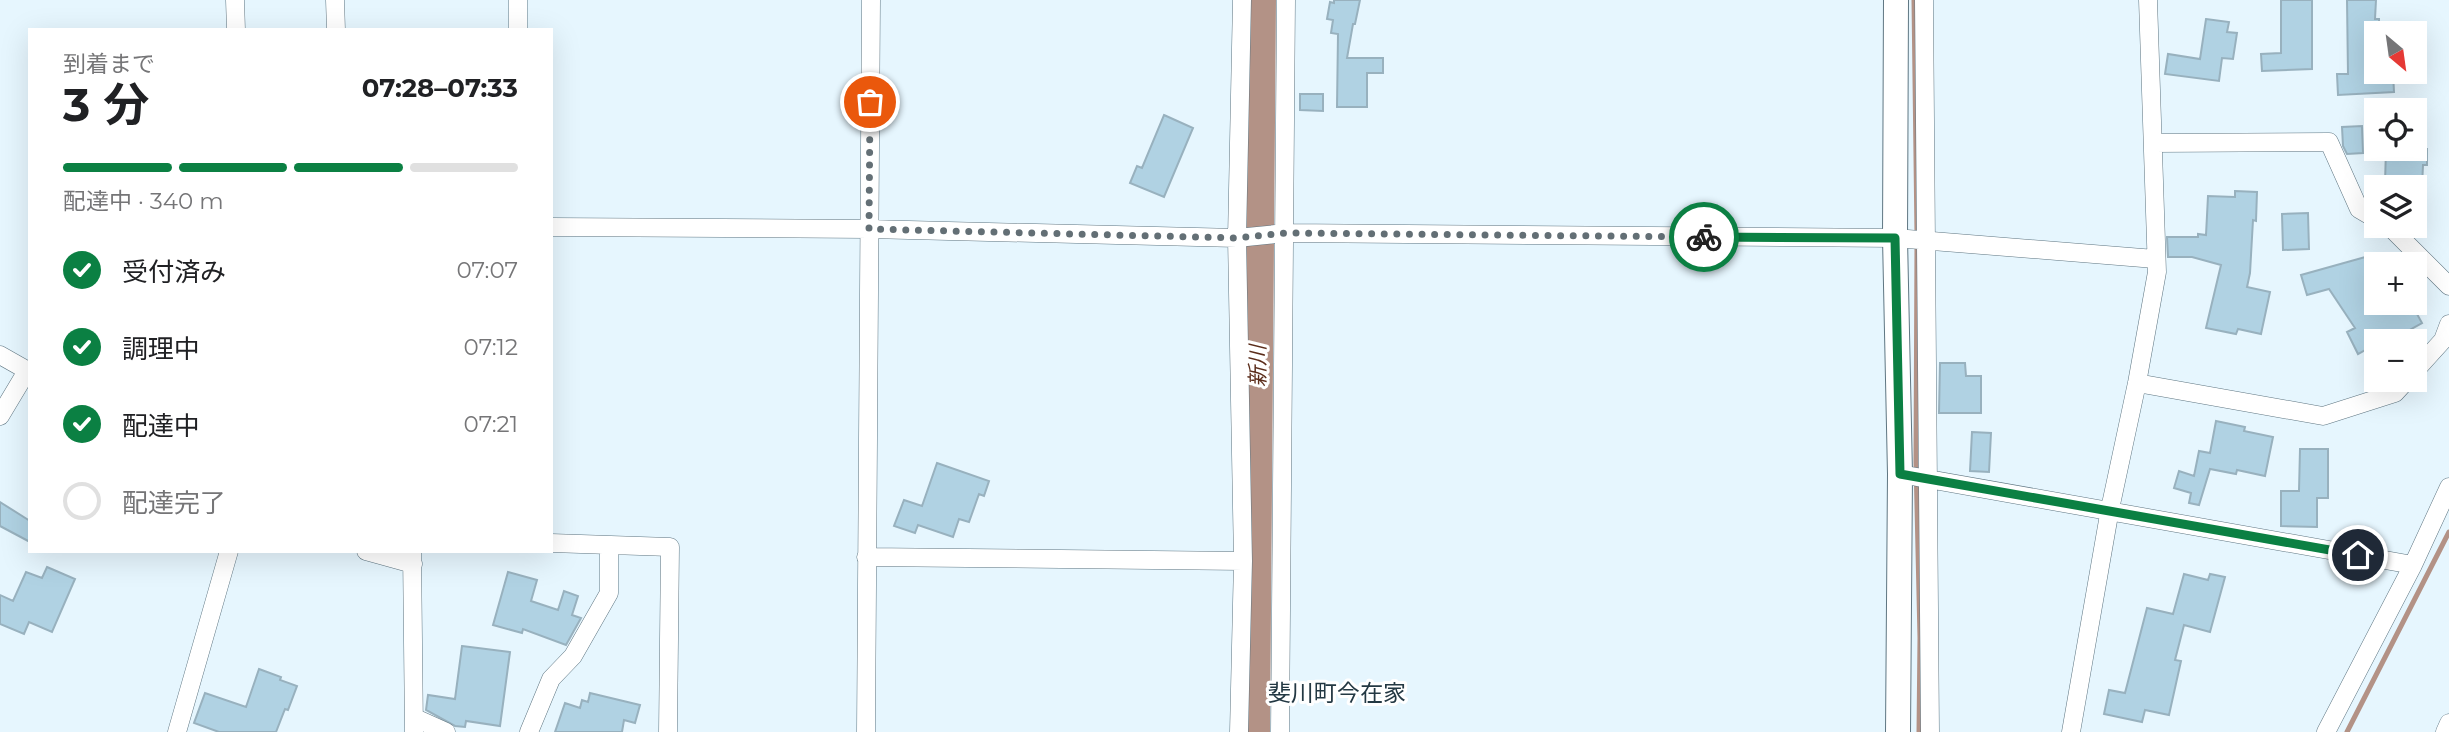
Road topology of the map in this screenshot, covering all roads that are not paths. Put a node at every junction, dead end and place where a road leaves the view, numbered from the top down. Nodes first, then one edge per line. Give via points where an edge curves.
1 (235, 0) edge
2 (335, 0) edge
3 (518, 0) edge
4 (871, 0) edge
5 (1242, 0) edge
6 (1286, 0) edge
7 (1896, 0) edge
8 (1924, 0) edge
9 (2148, 0) edge
10 (236, 28) edge
11 (336, 28) edge
12 (518, 28) edge
13 (2153, 143) junction
14 (2364, 212) edge
15 (553, 227) edge
16 (869, 229) junction
17 (1279, 234) junction
18 (1237, 238) junction
19 (1895, 238) junction
20 (2401, 238) edge
21 (1926, 241) junction
22 (2155, 259) junction
23 (2449, 286) edge
24 (2449, 324) edge
25 (0, 355) edge
26 (2427, 357) edge
27 (28, 372) edge
28 (2137, 383) junction
29 (2396, 392) edge
30 (0, 416) edge
31 (1900, 474) junction
32 (1926, 479) junction
33 (2449, 487) edge
34 (2110, 509) junction
35 (553, 543) edge
36 (609, 545) junction
37 (228, 553) edge
38 (381, 553) edge
39 (412, 557) edge
40 (866, 557) junction
41 (1243, 561) junction
42 (2413, 565) junction
43 (2449, 723) edge
44 (414, 725) edge
45 (177, 732) edge
46 (446, 732) edge
47 (529, 732) edge
48 (668, 732) edge
49 (866, 732) edge
50 (1239, 732) edge
51 (1280, 732) edge
52 (1898, 732) edge
53 (1930, 732) edge
54 (2071, 732) edge
55 (2326, 732) edge
56 (2445, 732) edge

1 - 10 street
2 - 11 street
3 - 12 street
4 - 16 street
5 - 18 street
6 - 17 street
7 - 19 street
8 - 21 street
9 - 13 street
13 - 14 street via 2329,142
13 - 22 street
15 - 16 street
16 - 18 street
16 - 40 street
17 - 18 street
17 - 19 street
17 - 51 street
18 - 41 street
19 - 21 street
19 - 31 street
20 - 23 street
21 - 22 street
21 - 32 street
22 - 28 street via 2157,272
24 - 26 street
25 - 27 street
27 - 30 street
28 - 29 street via 2323,416
28 - 34 street
31 - 32 street
31 - 52 street
32 - 34 street
32 - 53 street
33 - 42 street
34 - 42 street
34 - 54 street
35 - 36 street
36 - 47 street via 609,593 573,656 551,679
36 - 48 street via 670,547
37 - 45 street
38 - 39 street
39 - 44 street
40 - 41 street
40 - 49 street
41 - 50 street
42 - 55 street
43 - 56 street
44 - 46 street

